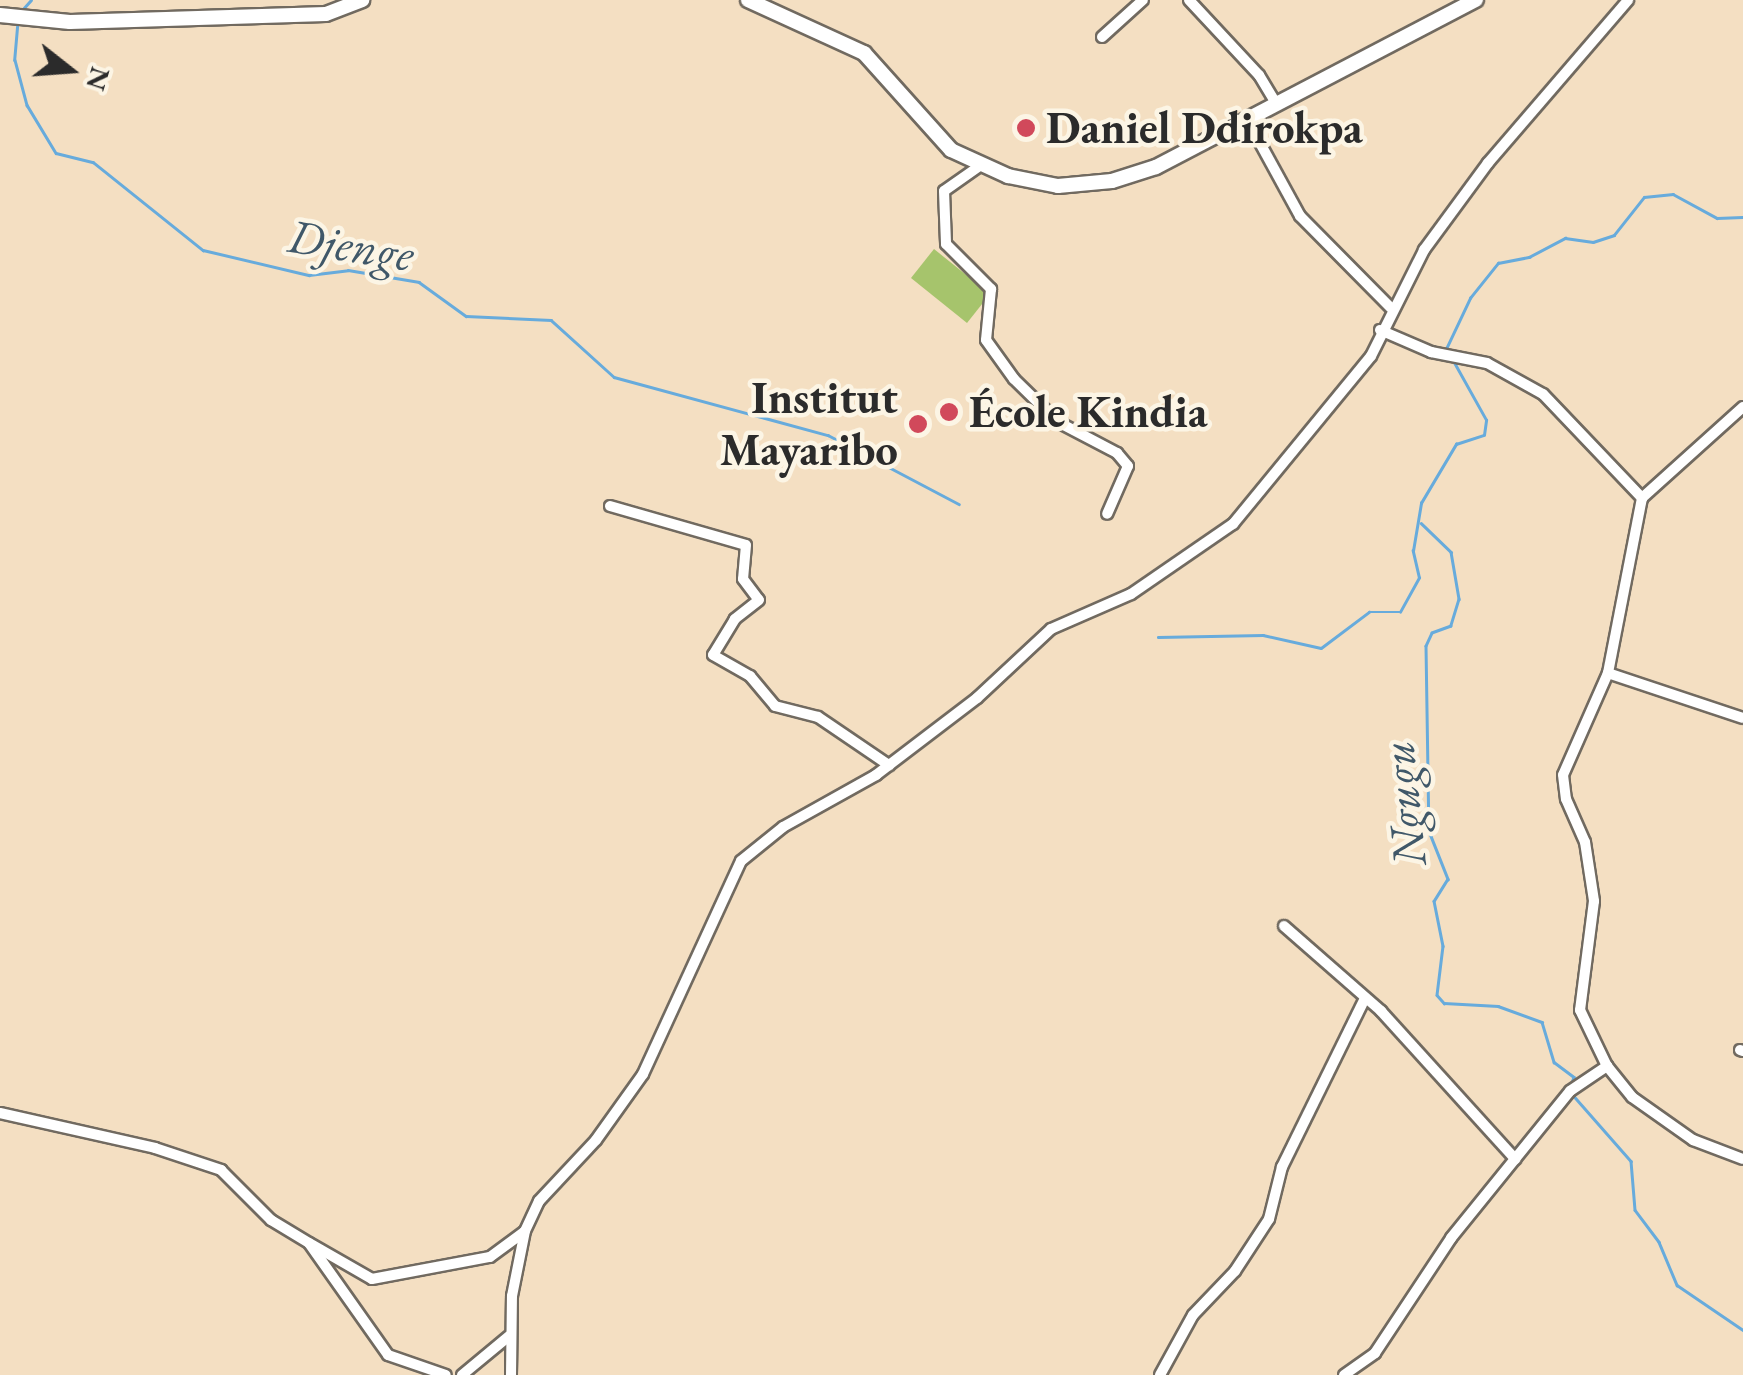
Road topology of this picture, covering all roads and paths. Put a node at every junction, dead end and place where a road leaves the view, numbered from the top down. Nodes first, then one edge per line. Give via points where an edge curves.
1 (362, 0) edge
2 (748, 0) edge
3 (1144, 0) edge
4 (1189, 0) edge
5 (1476, 0) edge
6 (1628, 0) edge
7 (13, 17) edge
8 (1102, 37) dead end
9 (1278, 104) junction
10 (1248, 121) junction
11 (981, 166) junction
12 (1390, 308) junction
13 (1380, 330) junction
14 (1743, 408) edge
15 (1642, 498) junction
16 (610, 506) dead end
17 (1107, 514) dead end
18 (1608, 673) junction
19 (1743, 718) edge
20 (888, 765) junction
21 (1284, 926) dead end
22 (1365, 998) junction
23 (1607, 1066) junction
24 (0, 1113) edge
25 (1516, 1158) junction
26 (1743, 1159) edge
27 (524, 1231) junction
28 (310, 1243) junction
29 (509, 1336) junction
30 (446, 1375) edge
31 (462, 1375) edge
32 (511, 1375) edge
33 (1160, 1375) edge
34 (1344, 1375) edge

1 - 7 main road via 326,14
2 - 11 main road via 835,34 864,53 929,131
3 - 8 street
4 - 9 street
5 - 9 main road via 1406,31 1367,60
6 - 12 street via 1488,163
9 - 10 main road
10 - 11 main road via 1112,181 1058,186
10 - 12 street via 1300,216
11 - 17 street via 944,190 946,244 991,289 986,340 1014,380 1058,422 1117,452 1128,466
12 - 13 street
13 - 15 street via 1431,352 1468,356 1560,406
13 - 20 street via 1370,356 1284,467 1202,551 1131,594 1051,630 977,698
14 - 15 street
15 - 18 street
16 - 20 street via 746,545 742,579 759,600 735,619 714,655 750,676 776,706 818,717
18 - 19 street
18 - 23 street via 1564,774 1594,901 1580,1010
20 - 27 street via 783,826 740,861 643,1074 596,1140 538,1201
21 - 22 street
22 - 25 street
22 - 33 street via 1282,1167 1269,1219 1236,1271 1192,1315
23 - 25 street via 1570,1091
23 - 26 street via 1652,1113 1693,1140
24 - 28 street via 156,1148 221,1170 271,1220
25 - 34 street via 1451,1238 1375,1353
27 - 28 street via 490,1257 372,1279
27 - 29 street
28 - 30 street via 388,1355
29 - 31 street
29 - 32 street

